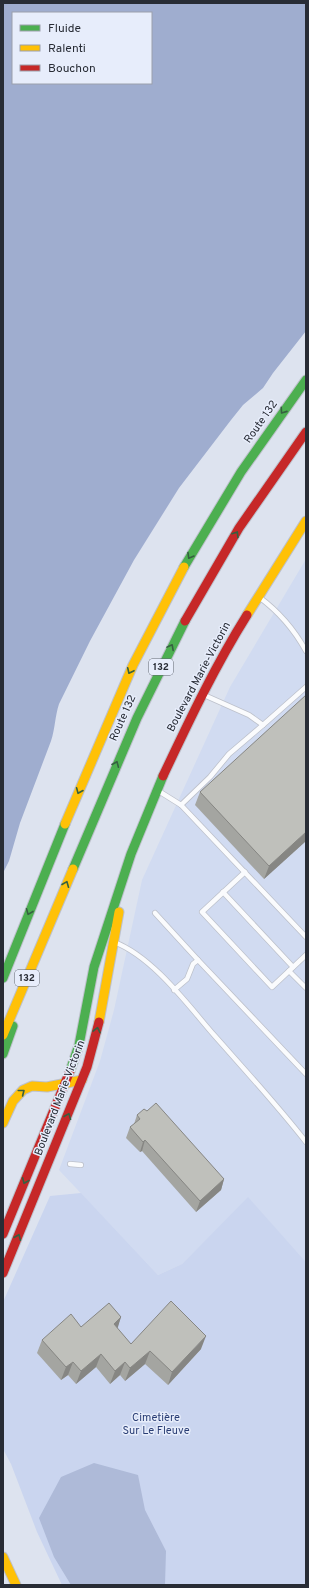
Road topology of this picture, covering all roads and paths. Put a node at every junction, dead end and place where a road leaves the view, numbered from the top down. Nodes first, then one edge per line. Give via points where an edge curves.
1 (306, 380) edge
2 (306, 432) edge
3 (306, 521) edge
4 (258, 596) junction
5 (306, 651) edge
6 (306, 687) edge
7 (202, 694) junction
8 (262, 725) junction
9 (156, 790) junction
10 (181, 805) junction
11 (131, 854) junction
12 (245, 872) junction
13 (223, 892) junction
14 (155, 913) dead end
15 (51, 920) junction
16 (306, 937) edge
17 (103, 939) junction
18 (114, 942) junction
19 (13, 951) junction
20 (306, 955) edge
21 (198, 960) junction
22 (293, 967) junction
23 (3, 969) edge
24 (289, 971) junction
25 (3, 978) edge
26 (306, 988) edge
27 (174, 990) junction
28 (3, 1035) edge
29 (3, 1054) edge
30 (73, 1063) junction
31 (87, 1067) junction
32 (306, 1074) edge
33 (82, 1080) junction
34 (65, 1083) junction
35 (47, 1087) junction
36 (59, 1097) junction
37 (3, 1123) edge
38 (306, 1142) edge
39 (40, 1145) junction
40 (53, 1151) junction
41 (70, 1164) dead end
42 (81, 1165) dead end
43 (38, 1170) junction
44 (3, 1234) edge
45 (3, 1272) edge
46 (3, 1557) edge
47 (16, 1585) edge

1 -> 19 main road, Route 132 / 132 via 225,497 146,637 67,817
15 -> 2 main road, Route 132 / 132 via 130,731 197,598 264,491
3 - 4 main road, Boulevard Marie-Victorin
4 - 5 lane via 273,608
4 - 7 main road, Boulevard Marie-Victorin
6 - 8 lane
7 - 8 lane via 249,715
7 - 9 main road, Boulevard Marie-Victorin
8 - 10 lane via 229,754
9 - 10 lane
9 - 11 main road, Boulevard Marie-Victorin
10 - 12 lane
11 - 17 main road, Boulevard Marie-Victorin
11 - 18 main road, Boulevard Marie-Victorin
12 - 13 lane
12 - 16 lane
13 - 22 lane
13 - 24 lane via 202,912 272,987
14 - 21 lane
15 - 28 main road, Route 132 / 132
15 - 29 main road
17 - 18 lane
17 - 30 main road, Boulevard Marie-Victorin via 94,967
18 - 27 lane via 141,956
31 -> 18 main road, Boulevard Marie-Victorin via 99,1024
19 - 23 main road
19 - 25 main road, Route 132 / 132
20 - 22 lane
21 - 27 lane via 193,964 187,979
21 - 32 lane
22 - 24 lane
24 - 26 lane
27 - 38 lane
30 - 31 lane
30 - 34 main road, Boulevard Marie-Victorin
31 - 33 main road, Boulevard Marie-Victorin
33 - 34 main road
40 -> 33 main road, Boulevard Marie-Victorin
34 - 35 main road
34 - 36 main road, Boulevard Marie-Victorin
35 - 36 main road
37 -> 35 main road via 13,1101 23,1090 32,1086
36 - 39 main road, Boulevard Marie-Victorin
39 - 40 lane
39 - 43 main road, Boulevard Marie-Victorin
40 - 43 main road, Boulevard Marie-Victorin
41 - 42 lane
43 -> 44 main road, Boulevard Marie-Victorin
45 -> 43 main road, Boulevard Marie-Victorin
46 - 47 main road

